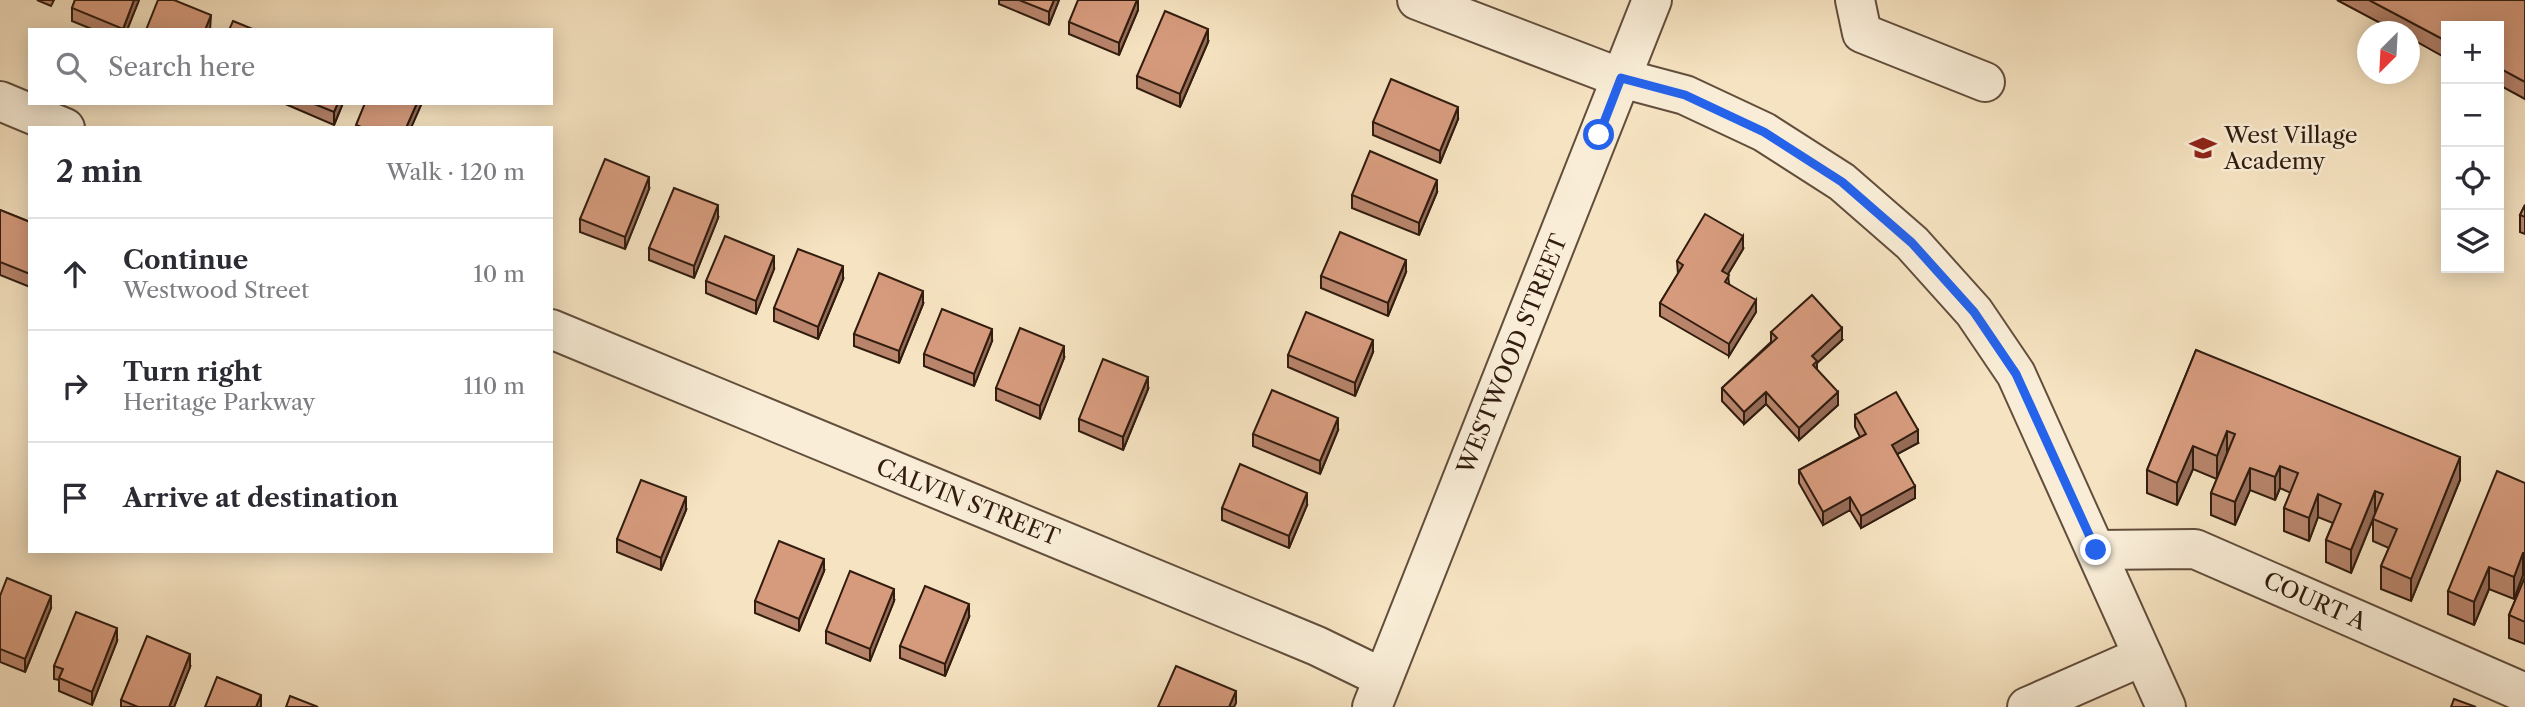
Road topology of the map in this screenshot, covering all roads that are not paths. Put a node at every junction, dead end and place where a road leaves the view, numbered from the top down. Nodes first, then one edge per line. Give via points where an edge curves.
1 (1417, 0) edge
2 (1652, 0) edge
3 (1855, 0) edge
4 (1621, 78) junction
5 (1984, 82) dead end
6 (0, 101) edge
7 (60, 126) edge
8 (553, 330) edge
9 (2096, 550) junction
10 (2143, 656) junction
11 (1378, 692) edge
12 (2525, 692) edge
13 (2028, 707) edge
14 (2166, 707) edge

1 - 4 street
2 - 4 street, WESTWOOD STREET
3 - 5 street via 1862,33
4 - 9 street via 1685,95 1764,132 1842,182 1912,243 1974,312 2016,374
4 - 11 street, WESTWOOD STREET
6 - 7 street
8 - 11 street, CALVIN STREET via 1317,646
9 - 10 street
9 - 12 street, COURT A via 2195,549
10 - 13 street
10 - 14 street

